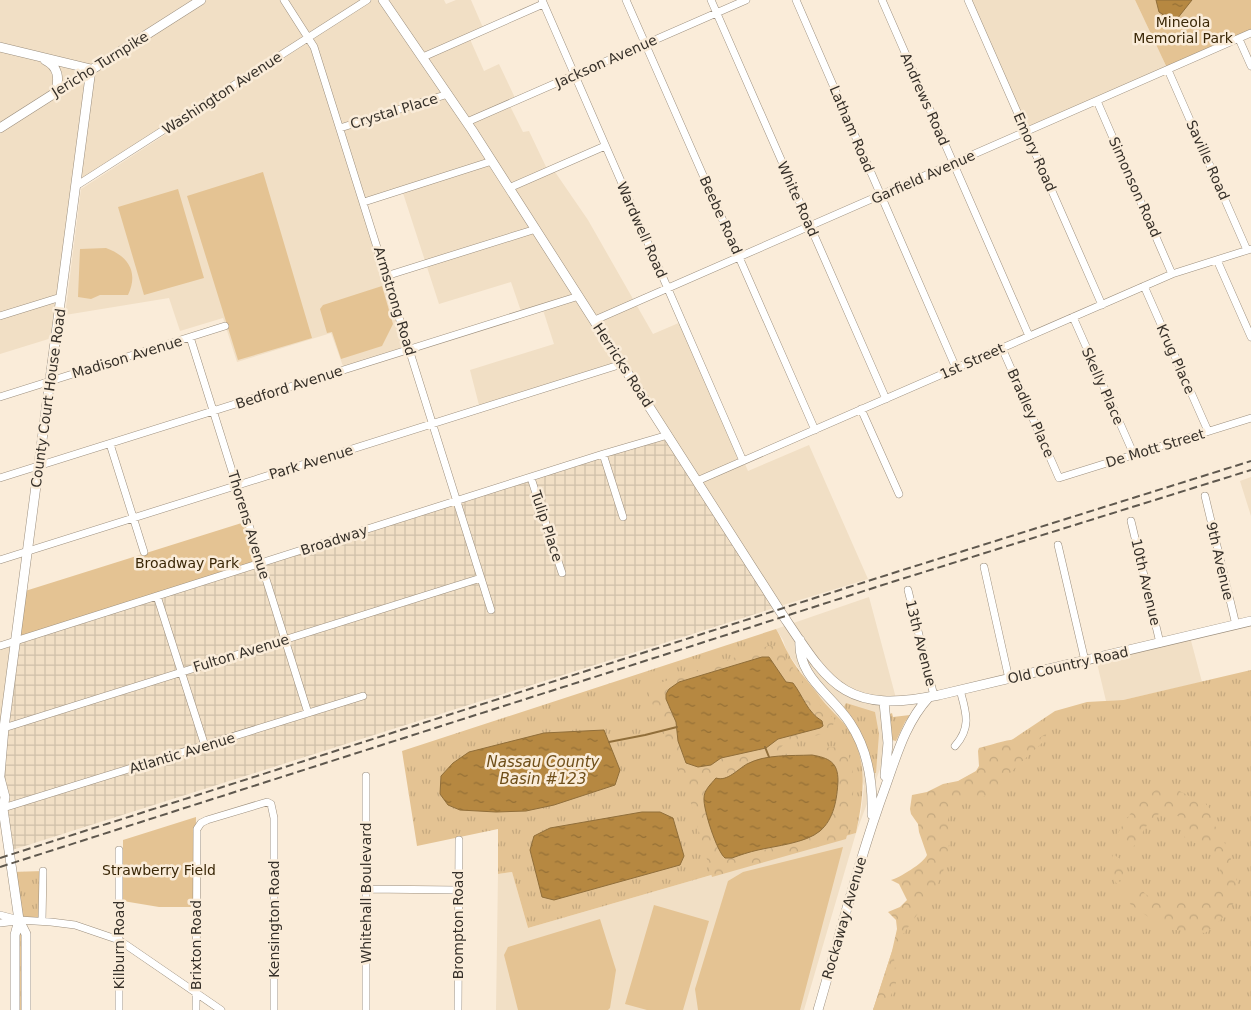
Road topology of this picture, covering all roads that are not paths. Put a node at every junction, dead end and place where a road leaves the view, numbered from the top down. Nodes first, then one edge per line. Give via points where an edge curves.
1 (201, 0) edge
2 (284, 0) edge
3 (367, 0) edge
4 (383, 0) edge
5 (626, 0) edge
6 (711, 0) edge
7 (746, 0) edge
8 (796, 0) edge
9 (882, 0) edge
10 (968, 0) edge
11 (542, 2) edge
12 (717, 13) junction
13 (1251, 33) edge
14 (309, 38) junction
15 (1239, 39) junction
16 (646, 44) junction
17 (0, 47) edge
18 (29, 54) junction
19 (423, 56) junction
20 (1251, 66) edge
21 (91, 69) junction
22 (1168, 70) junction
23 (574, 75) junction
24 (56, 92) junction
25 (448, 94) junction
26 (1097, 101) junction
27 (467, 122) junction
28 (0, 128) edge
29 (340, 128) junction
30 (1026, 132) junction
31 (606, 146) junction
32 (492, 161) junction
33 (953, 164) junction
34 (76, 186) junction
35 (509, 188) junction
36 (881, 195) junction
37 (364, 202) junction
38 (810, 226) junction
39 (536, 229) junction
40 (1249, 250) edge
41 (739, 257) junction
42 (1217, 260) junction
43 (1172, 274) junction
44 (386, 276) junction
45 (1144, 286) junction
46 (668, 288) junction
47 (579, 296) junction
48 (61, 297) junction
49 (1102, 305) junction
50 (0, 316) edge
51 (1073, 317) junction
52 (594, 320) junction
53 (225, 326) dead end
54 (1029, 336) junction
55 (190, 337) junction
56 (1251, 337) edge
57 (1002, 348) junction
58 (410, 349) junction
59 (622, 364) junction
60 (956, 368) junction
61 (50, 381) junction
62 (0, 397) edge
63 (886, 399) junction
64 (862, 410) junction
65 (213, 411) junction
66 (1251, 418) edge
67 (433, 424) junction
68 (815, 430) junction
69 (1208, 431) junction
70 (668, 435) junction
71 (110, 444) junction
72 (603, 454) junction
73 (1134, 455) junction
74 (743, 461) junction
75 (39, 466) junction
76 (0, 478) edge
77 (531, 478) junction
78 (1059, 478) joint
79 (697, 481) junction
80 (237, 485) junction
81 (899, 494) dead end
82 (1205, 496) dead end
83 (458, 502) junction
84 (623, 517) dead end
85 (133, 518) junction
86 (1131, 521) dead end
87 (1058, 545) dead end
88 (28, 551) junction
89 (144, 552) dead end
90 (0, 560) edge
91 (261, 563) junction
92 (984, 567) dead end
93 (562, 574) dead end
94 (481, 578) junction
95 (908, 590) dead end
96 (157, 596) junction
97 (491, 610) dead end
98 (1251, 621) edge
99 (1236, 625) junction
100 (285, 639) junction
101 (800, 640) junction
102 (16, 641) junction
103 (1160, 643) junction
104 (0, 646) edge
105 (1085, 661) junction
106 (181, 672) junction
107 (1009, 679) junction
108 (960, 690) junction
109 (363, 696) dead end
110 (932, 697) junction
111 (884, 702) junction
112 (308, 713) junction
113 (2, 728) edge
114 (205, 746) junction
115 (955, 746) dead end
116 (366, 776) dead end
117 (0, 777) edge
118 (883, 794) junction
119 (1, 808) edge
120 (231, 813) joint
121 (872, 827) junction
122 (459, 840) dead end
123 (119, 850) dead end
124 (43, 871) dead end
125 (366, 889) junction
126 (458, 890) junction
127 (0, 914) edge
128 (19, 920) junction
129 (42, 921) junction
130 (0, 923) edge
131 (119, 940) junction
132 (196, 993) junction
133 (15, 1010) edge
134 (26, 1010) edge
135 (119, 1010) edge
136 (196, 1010) edge
137 (221, 1010) edge
138 (274, 1010) edge
139 (366, 1010) edge
140 (458, 1010) edge
141 (818, 1010) edge

1 - 21 main road, Jericho Turnpike
2 - 14 street, Armstrong Road
3 - 14 street, Washington Avenue
4 - 19 main road, Herricks Road
5 - 16 street, Beebe Road
6 - 12 street, White Road
7 - 12 street, Jackson Avenue
8 - 36 street, Latham Road
9 - 33 street, Andrews Road
10 - 30 street, Emory Road
11 - 19 street
11 - 23 street, Wardwell Road
12 - 16 street, Jackson Avenue
12 - 38 street, White Road
13 - 15 street, Garfield Avenue
14 - 29 street, Armstrong Road
14 - 34 street, Washington Avenue
15 - 20 street
15 - 22 street, Garfield Avenue
16 - 23 street, Jackson Avenue
16 - 41 street, Beebe Road
17 - 18 main road
18 - 21 main road
18 - 24 main road via 53,65 58,74
19 - 25 main road, Herricks Road
21 - 24 main road, Jericho Turnpike
21 - 34 main road, County Court House Road
22 - 26 street, Garfield Avenue
22 - 40 street, Saville Road
23 - 27 street, Jackson Avenue
23 - 31 street, Wardwell Road
24 - 28 main road, Jericho Turnpike
25 - 27 main road, Herricks Road
25 - 29 street, Crystal Place
26 - 30 street, Garfield Avenue
26 - 43 street, Simonson Road
27 - 32 main road, Herricks Road
29 - 37 street, Armstrong Road
30 - 33 street, Garfield Avenue
30 - 49 street, Emory Road
31 - 35 street
31 - 46 street, Wardwell Road
32 - 35 main road, Herricks Road
32 - 37 street
33 - 36 street, Garfield Avenue
33 - 54 street, Andrews Road
34 - 48 main road, County Court House Road
35 - 39 main road, Herricks Road
36 - 38 street, Garfield Avenue
36 - 60 street, Latham Road
37 - 44 street, Armstrong Road
38 - 41 street, Garfield Avenue
38 - 63 street, White Road
39 - 44 street
39 - 47 main road, Herricks Road
40 - 42 street, 1st Street
41 - 46 street, Garfield Avenue
41 - 68 street, Beebe Road
42 - 43 street, 1st Street
42 - 56 street
43 - 45 street, 1st Street
44 - 58 street, Armstrong Road
45 - 49 street, 1st Street
45 - 69 street, Krug Place
46 - 52 street, Garfield Avenue
46 - 74 street, Wardwell Road
47 - 52 main road, Herricks Road
47 - 58 street, Bedford Avenue
48 - 50 street
48 - 61 main road, County Court House Road
49 - 51 street, 1st Street
51 - 54 street, 1st Street
51 - 73 street, Skelly Place
52 - 59 main road, Herricks Road
53 - 55 street, Madison Avenue
54 - 57 street, 1st Street
55 - 61 street, Madison Avenue
55 - 65 street, Thorens Avenue
57 - 60 street, 1st Street
57 - 78 street, Bradley Place
58 - 65 street, Bedford Avenue
58 - 67 street, Armstrong Road
59 - 67 street, Park Avenue
59 - 70 main road, Herricks Road
60 - 63 street, 1st Street
61 - 62 street, Madison Avenue
61 - 75 main road, County Court House Road
63 - 64 street, 1st Street
64 - 68 street, 1st Street
64 - 81 street
65 - 71 street, Bedford Avenue
65 - 80 street, Thorens Avenue
66 - 69 street, De Mott Street
67 - 80 street, Park Avenue
67 - 83 street, Armstrong Road
68 - 74 street, 1st Street
69 - 73 street, De Mott Street
70 - 72 street, Broadway
70 - 79 main road, Herricks Road
71 - 75 street, Bedford Avenue
71 - 85 street
72 - 77 street, Broadway
72 - 84 street
73 - 78 street, De Mott Street
74 - 79 street, 1st Street
75 - 76 street, Bedford Avenue
75 - 88 main road, County Court House Road
77 - 83 street, Broadway
77 - 93 street, Tulip Place
79 - 101 main road, Herricks Road
80 - 85 street, Park Avenue
80 - 91 street, Thorens Avenue
82 - 99 street, 9th Avenue
83 - 91 street, Broadway
83 - 94 street, Armstrong Road
85 - 88 street, Park Avenue
85 - 89 street
86 - 103 street, 10th Avenue
87 - 105 street
88 - 90 street, Park Avenue
88 - 102 main road, County Court House Road
91 - 96 street, Broadway
91 - 100 street, Thorens Avenue
92 - 107 street
94 - 97 street, Armstrong Road
94 - 100 street, Fulton Avenue
95 - 110 street, 13th Avenue
96 - 102 street, Broadway
96 - 106 street
98 - 99 main road, Old Country Road
99 - 103 main road, Old Country Road
100 - 106 street, Fulton Avenue
100 - 112 street, Thorens Avenue
101 - 111 main road, Herricks Road via 820,670 842,689
101 - 121 main road, Rockaway Avenue via 803,667 851,724 865,753 873,799
102 - 104 street, Broadway
102 - 113 main road, County Court House Road
103 - 105 main road, Old Country Road
105 - 107 main road, Old Country Road
106 - 113 street, Fulton Avenue
106 - 114 street
107 - 108 main road, Old Country Road
108 - 110 main road, Old Country Road
108 - 115 street via 966,727
109 - 112 street, Atlantic Avenue
110 - 111 main road, Old Country Road
110 - 118 main road, Rockaway Avenue via 915,715 902,739
111 - 118 main road, Rockaway Avenue via 888,758
112 - 114 street, Atlantic Avenue
113 - 117 main road, County Court House Road
114 - 119 street, Atlantic Avenue
116 - 125 street, Whitehall Boulevard
117 - 119 main road, County Court House Road via 5,798
118 - 121 main road, Rockaway Avenue
119 - 128 main road, County Court House Road
120 - 132 street, Brixton Road via 201,823 197,829
120 - 138 street, Kensington Road via 267,802 273,809
121 - 141 main road, Rockaway Avenue
122 - 126 street, Brompton Road
123 - 131 street, Kilburn Road
124 - 129 street
125 - 126 street
125 - 139 street, Whitehall Boulevard
126 - 140 street, Brompton Road
127 - 128 street
128 - 129 street
128 - 130 street
128 - 133 main road via 15,935
128 - 134 main road via 26,934
129 - 131 street via 75,925
131 - 132 street
131 - 135 street, Kilburn Road
132 - 136 street, Brixton Road
132 - 137 street

